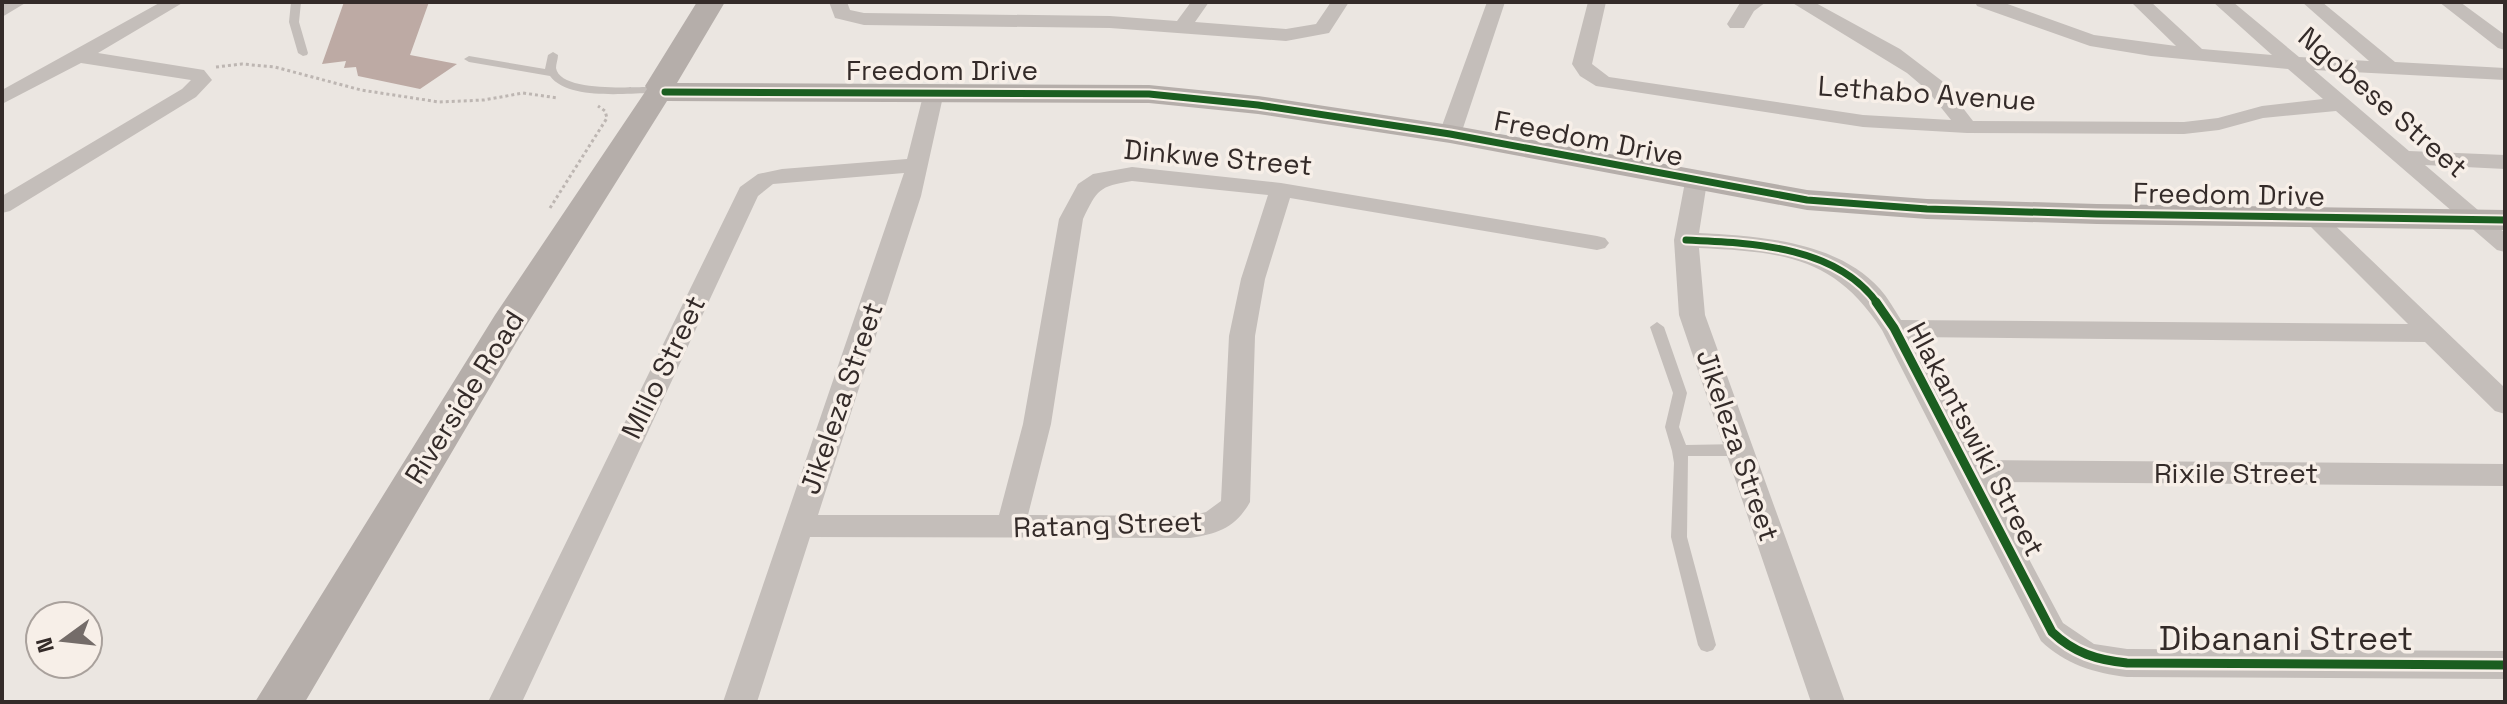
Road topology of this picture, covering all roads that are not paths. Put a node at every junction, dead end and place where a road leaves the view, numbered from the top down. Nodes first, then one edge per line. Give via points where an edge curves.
1 (18, 2) edge
2 (175, 2) edge
3 (296, 2) edge
4 (711, 2) edge
5 (838, 2) edge
6 (1061, 2) edge
7 (1200, 2) edge
8 (1340, 2) edge
9 (1496, 2) edge
10 (1597, 2) edge
11 (1757, 2) edge
12 (1800, 2) edge
13 (1984, 2) edge
14 (2140, 2) edge
15 (2222, 2) edge
16 (2311, 2) edge
17 (2448, 2) edge
18 (2, 11) edge
19 (1045, 21) junction
20 (1737, 24) dead end
21 (1182, 28) junction
22 (2505, 44) edge
23 (303, 53) dead end
24 (553, 55) dead end
25 (2197, 55) junction
26 (77, 56) junction
27 (469, 59) dead end
28 (2291, 63) junction
29 (2388, 67) junction
30 (550, 73) junction
31 (2505, 74) edge
32 (657, 91) junction
33 (934, 92) junction
34 (2, 98) edge
35 (2339, 104) junction
36 (1967, 127) junction
37 (1450, 134) junction
38 (2400, 157) junction
39 (2505, 162) edge
40 (918, 165) junction
41 (1696, 182) junction
42 (1281, 190) junction
43 (2, 206) edge
44 (2313, 217) junction
45 (2489, 220) edge
46 (1686, 240) junction
47 (1597, 243) dead end
48 (2505, 245) edge
49 (1657, 327) dead end
50 (1894, 328) junction
51 (2433, 333) junction
52 (2505, 404) edge
53 (1740, 450) junction
54 (1680, 451) junction
55 (1967, 471) junction
56 (2505, 475) edge
57 (797, 526) junction
58 (1010, 528) junction
59 (1707, 645) dead end
60 (2069, 649) joint
61 (2505, 665) edge
62 (279, 702) edge
63 (505, 702) edge
64 (740, 702) edge
65 (1828, 702) edge

1 - 18 street
2 - 26 street
3 - 23 lane via 294,22
4 - 32 street, Riverside Road
5 - 19 street via 842,14 864,19
6 - 19 street
7 - 21 street
8 - 21 street via 1322,29 1302,34
9 - 37 street
10 - 36 street, Lethabo Avenue via 1582,64 1603,82 1863,121
11 - 20 street via 1747,7
12 - 36 street via 1924,75 1954,104
13 - 25 street via 2090,40
14 - 25 street
15 - 28 street, Ngobese Street
16 - 29 street
17 - 22 street
19 - 21 street
24 - 30 lane
25 - 28 street
26 - 34 street
26 - 43 street via 186,71 202,80 189,93
27 - 30 lane
28 - 29 street
28 - 35 street, Ngobese Street
29 - 31 street
30 - 32 lane via 580,88
32 - 33 street, Freedom Drive
32 - 62 street, Riverside Road via 500,337
33 - 37 street, Freedom Drive via 1201,99
33 - 40 street, Jikeleza Street
35 - 36 street, Lethabo Avenue via 2184,128
35 - 38 street, Ngobese Street
37 - 41 street, Freedom Drive
38 - 39 street
38 - 45 street, Ngobese Street
40 - 57 street, Jikeleza Street
40 - 63 street, Mlilo Street via 782,176 766,179 748,192
41 - 44 street, Freedom Drive via 1807,200 1927,209
41 - 46 street, Jikeleza Street
42 - 47 street, Dinkwe Street
42 - 58 street, Dinkwe Street via 1132,174 1101,179 1086,189 1071,219 1037,424
42 - 58 street, Ratang Street via 1253,279 1242,336 1231,511 1220,520 1190,527
44 - 45 street, Freedom Drive
44 - 51 street
45 - 48 street, Ngobese Street
46 - 50 street, Hlakantswiki Street via 1749,243 1809,257 1869,292
46 - 53 street, Jikeleza Street via 1692,315
49 - 54 lane via 1680,393 1672,427
50 - 51 street, Hlakantswiki Street
50 - 55 street, Hlakantswiki Street
51 - 52 street
53 - 54 lane
53 - 65 street, Jikeleza Street
54 - 59 lane via 1684,476 1679,537
55 - 56 street, Rixile Street
55 - 60 street, Hlakantswiki Street via 2052,632
57 - 58 street, Ratang Street
57 - 64 street, Jikeleza Street
60 - 61 street, Dibanani Street via 2094,660 2127,663

